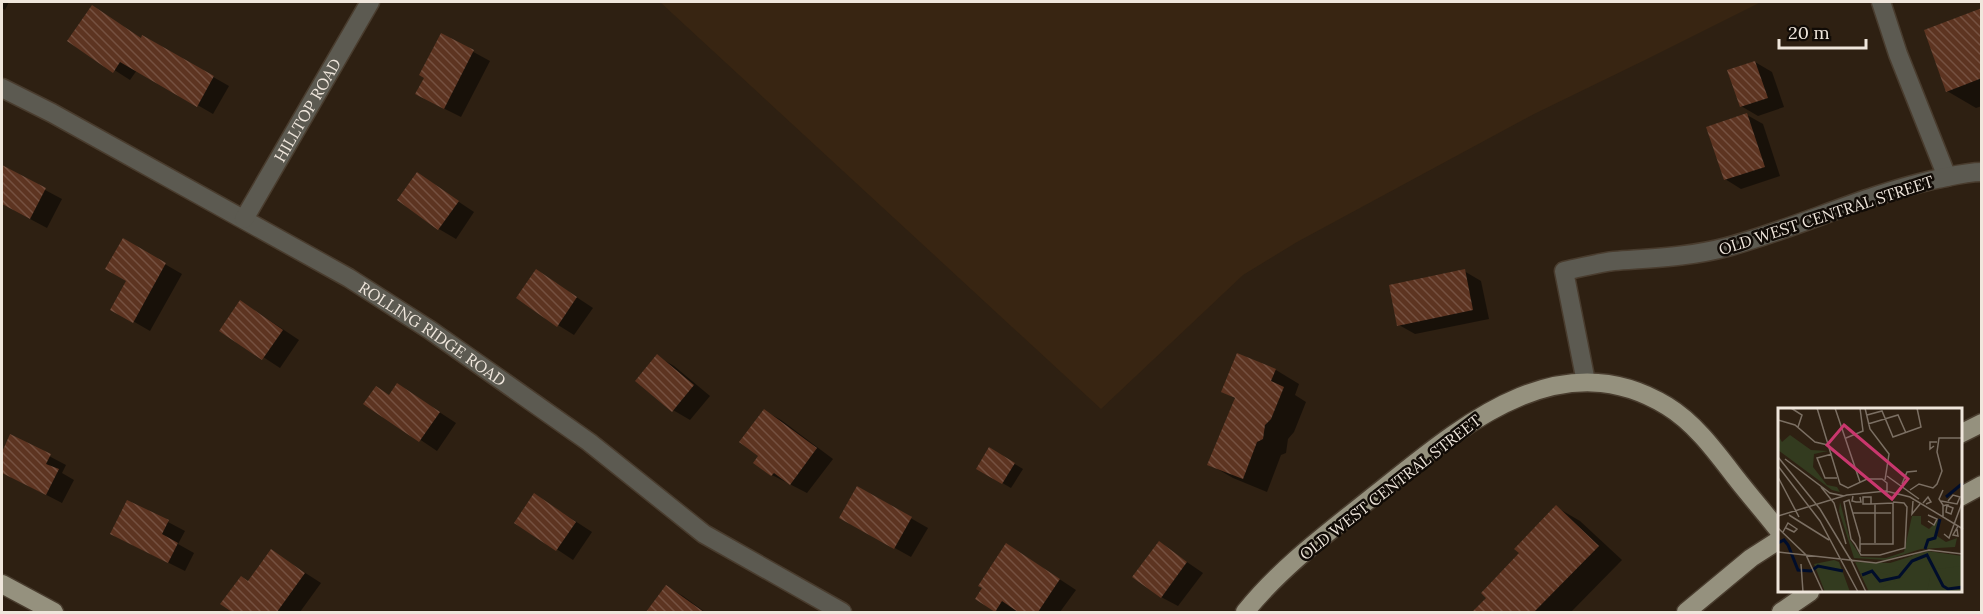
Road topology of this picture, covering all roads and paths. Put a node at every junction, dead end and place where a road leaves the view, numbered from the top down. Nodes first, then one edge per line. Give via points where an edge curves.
1 (370, 2) edge
2 (1881, 2) edge
3 (2, 88) edge
4 (1982, 172) edge
5 (1947, 177) junction
6 (244, 219) junction
7 (1587, 381) junction
8 (1982, 423) edge
9 (1962, 433) edge
10 (1982, 485) edge
11 (1962, 496) edge
12 (1778, 530) edge
13 (1778, 541) edge
14 (2, 585) edge
15 (1807, 593) edge
16 (34, 608) edge
17 (54, 612) edge
18 (842, 612) edge
19 (1245, 612) edge
20 (1686, 612) edge
21 (1781, 612) edge

1 - 6 street, HILLTOP ROAD
2 - 5 street
3 - 6 street, ROLLING RIDGE ROAD
4 - 5 street, OLD WEST CENTRAL STREET
5 - 7 street, OLD WEST CENTRAL STREET via 1900,188 1725,248 1564,271
6 - 18 street, ROLLING RIDGE ROAD via 349,278 430,330 589,442 704,534
7 - 12 main road, OLD WEST CENTRAL STREET via 1625,388 1678,414 1712,448
7 - 19 main road, OLD WEST CENTRAL STREET via 1529,392 1467,424 1324,535
8 - 9 main road
10 - 11 main road
13 - 20 main road
14 - 16 main road
15 - 21 main road
16 - 17 main road

